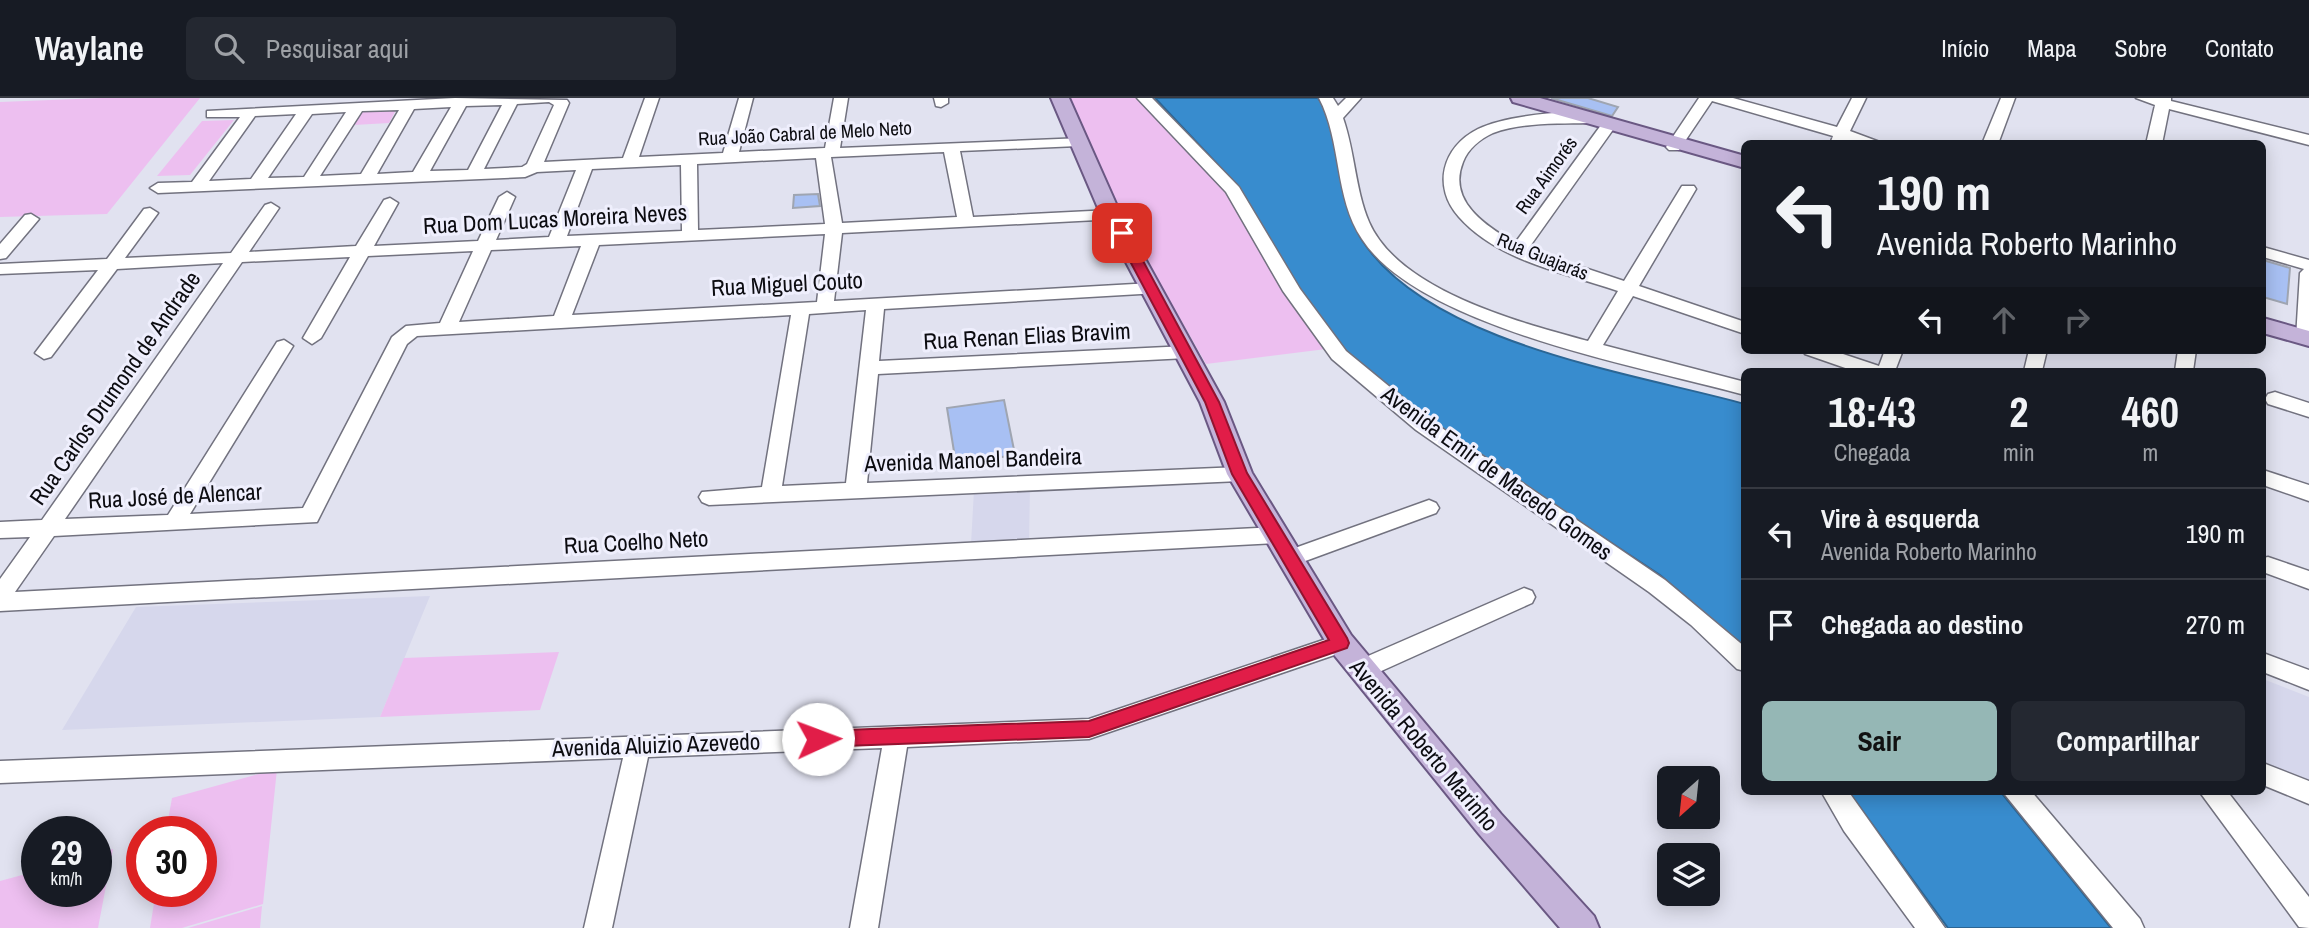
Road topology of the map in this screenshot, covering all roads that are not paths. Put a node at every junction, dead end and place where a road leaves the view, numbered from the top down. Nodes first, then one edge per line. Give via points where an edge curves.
1 (551, 98) edge
2 (652, 98) edge
3 (746, 98) edge
4 (841, 98) edge
5 (1060, 98) edge
6 (1144, 98) edge
7 (1326, 98) edge
8 (1354, 98) edge
9 (1520, 98) edge
10 (1706, 98) edge
11 (1717, 98) edge
12 (1859, 98) edge
13 (2008, 98) edge
14 (2143, 98) edge
15 (512, 100) junction
16 (2163, 101) edge
17 (461, 102) junction
18 (1547, 102) edge
19 (409, 105) junction
20 (356, 107) junction
21 (307, 110) junction
22 (251, 113) junction
23 (212, 114) dead end
24 (1336, 117) junction
25 (1589, 118) junction
26 (1614, 126) junction
27 (1839, 138) edge
28 (1992, 140) edge
29 (2155, 140) edge
30 (2309, 140) edge
31 (1078, 141) junction
32 (1675, 144) junction
33 (951, 147) junction
34 (828, 153) junction
35 (730, 157) junction
36 (690, 159) junction
37 (1741, 161) edge
38 (629, 162) junction
39 (586, 164) junction
40 (534, 167) junction
41 (1741, 168) edge
42 (474, 174) junction
43 (419, 176) junction
44 (366, 179) junction
45 (309, 181) junction
46 (256, 184) junction
47 (197, 186) junction
48 (158, 188) dead end
49 (1688, 189) dead end
50 (507, 197) dead end
51 (390, 203) dead end
52 (271, 208) dead end
53 (150, 213) dead end
54 (1111, 215) junction
55 (31, 219) dead end
56 (966, 221) junction
57 (834, 228) junction
58 (690, 235) junction
59 (592, 240) junction
60 (556, 242) junction
61 (485, 245) junction
62 (362, 251) junction
63 (1518, 251) junction
64 (2266, 253) edge
65 (0, 254) edge
66 (236, 257) junction
67 (112, 264) junction
68 (2309, 265) edge
69 (0, 269) edge
70 (2309, 273) edge
71 (1628, 288) junction
72 (1152, 289) junction
73 (876, 303) junction
74 (825, 306) junction
75 (801, 307) junction
76 (2266, 318) edge
77 (561, 321) junction
78 (2266, 326) edge
79 (447, 327) junction
80 (1741, 327) edge
81 (2307, 334) edge
82 (312, 338) dead end
83 (1597, 341) dead end
84 (284, 346) dead end
85 (1187, 352) junction
86 (44, 353) dead end
87 (1824, 354) edge
88 (869, 368) junction
89 (1865, 368) edge
90 (1741, 388) edge
91 (2276, 399) dead end
92 (2309, 410) edge
93 (1240, 474) junction
94 (2266, 478) edge
95 (856, 489) junction
96 (771, 493) junction
97 (2309, 493) edge
98 (709, 497) dead end
99 (1429, 509) dead end
100 (310, 516) joint
101 (174, 522) junction
102 (48, 527) junction
103 (0, 530) edge
104 (1275, 535) junction
105 (1289, 559) junction
106 (2268, 565) dead end
107 (2309, 580) edge
108 (0, 596) edge
109 (1524, 597) dead end
110 (0, 602) edge
111 (1340, 643) junction
112 (1741, 658) edge
113 (2266, 663) edge
114 (1360, 670) junction
115 (2309, 680) edge
116 (896, 737) junction
117 (638, 745) junction
118 (0, 772) edge
119 (2266, 775) edge
120 (2309, 793) edge
121 (1836, 795) edge
122 (2018, 795) edge
123 (2215, 795) edge
124 (2309, 918) edge
125 (598, 928) edge
126 (864, 928) edge
127 (1582, 928) edge
128 (1931, 928) edge
129 (2130, 928) edge

1 - 15 street
1 - 40 street via 562,103
2 - 38 street
3 - 35 street
4 - 34 street
5 - 31 main road, Avenida Roberto Marinho
6 - 112 street, Avenida Emir de Macedo Gomes via 1233,190 1292,291 1339,355 1423,425 1657,586
7 - 24 street
8 - 24 street
9 - 18 main road
10 - 32 street
11 - 27 street
12 - 27 street
13 - 28 street
14 - 16 street
15 - 17 street
15 - 42 street
16 - 29 street
16 - 30 street
17 - 19 street
17 - 43 street
18 - 25 main road
19 - 20 street
19 - 44 street
20 - 21 street
20 - 45 street
21 - 22 street
21 - 46 street
22 - 23 street
22 - 47 street
24 - 90 street via 1361,225 1400,270 1500,321
25 - 26 main road
25 - 63 street, Rua Guajarás via 1506,125 1468,141 1454,160 1448,180 1453,199 1490,236
26 - 32 main road
26 - 63 street, Rua Aimorés
31 - 33 street, Rua João Cabral de Melo Neto
31 - 54 main road, Avenida Roberto Marinho
32 - 37 main road
32 - 41 main road
33 - 34 street, Rua João Cabral de Melo Neto
33 - 56 street
34 - 35 street, Rua João Cabral de Melo Neto
34 - 57 street
35 - 36 street, Rua João Cabral de Melo Neto
36 - 38 street, Rua João Cabral de Melo Neto
36 - 58 street
38 - 39 street, Rua João Cabral de Melo Neto
39 - 40 street, Rua João Cabral de Melo Neto
39 - 60 street
40 - 42 street, Rua João Cabral de Melo Neto via 525,172
42 - 43 street, Rua João Cabral de Melo Neto
43 - 44 street, Rua João Cabral de Melo Neto
44 - 45 street, Rua João Cabral de Melo Neto
45 - 46 street, Rua João Cabral de Melo Neto
46 - 47 street, Rua João Cabral de Melo Neto
47 - 48 street, Rua João Cabral de Melo Neto
49 - 71 street
50 - 61 street
51 - 62 street
52 - 66 street, Rua Carlos Drumond de Andrade
53 - 67 street
54 - 56 street, Rua Dom Lucas Moreira Neves
54 - 72 main road, Avenida Roberto Marinho
55 - 65 street
56 - 57 street, Rua Dom Lucas Moreira Neves
57 - 58 street, Rua Dom Lucas Moreira Neves
57 - 74 street
58 - 59 street, Rua Dom Lucas Moreira Neves
59 - 60 street, Rua Dom Lucas Moreira Neves
59 - 77 street
60 - 61 street, Rua Dom Lucas Moreira Neves
61 - 62 street, Rua Dom Lucas Moreira Neves
61 - 79 street
62 - 66 street, Rua Dom Lucas Moreira Neves
62 - 82 street
63 - 71 street, Rua Guajarás
64 - 68 street
66 - 67 street, Rua Dom Lucas Moreira Neves
66 - 102 street, Rua Carlos Drumond de Andrade
67 - 69 street, Rua Dom Lucas Moreira Neves
67 - 86 street
70 - 81 street
71 - 80 street, Rua Guajarás
71 - 83 street
72 - 73 street, Rua Miguel Couto
72 - 85 main road, Avenida Roberto Marinho
73 - 74 street, Rua Miguel Couto
73 - 88 street
74 - 75 street, Rua Miguel Couto
75 - 77 street, Rua Miguel Couto
75 - 96 street
76 - 81 main road
77 - 79 street, Rua Miguel Couto
78 - 81 main road
79 - 100 street, Rua Miguel Couto via 412,330 399,341
84 - 101 street
85 - 88 street, Rua Renan Elias Bravim
85 - 93 main road, Avenida Roberto Marinho
87 - 89 street
88 - 95 street
91 - 92 street
93 - 95 street, Avenida Manoel Bandeira
93 - 104 main road, Avenida Roberto Marinho
94 - 97 street
95 - 96 street, Avenida Manoel Bandeira
96 - 98 street, Avenida Manoel Bandeira
99 - 105 street
100 - 101 street, Rua José de Alencar
101 - 102 street, Rua José de Alencar
102 - 103 street, Rua José de Alencar
102 - 108 street, Rua Carlos Drumond de Andrade
104 - 105 main road, Avenida Roberto Marinho
104 - 110 street, Rua Coelho Neto
105 - 111 main road, Avenida Roberto Marinho
106 - 107 street
109 - 114 street
111 - 114 main road, Avenida Roberto Marinho
111 - 116 street, Avenida Aluizio Azevedo via 1089,729
113 - 115 street
114 - 127 main road, Avenida Roberto Marinho
116 - 117 street, Avenida Aluizio Azevedo
116 - 126 street
117 - 118 street, Avenida Aluizio Azevedo
117 - 125 street
119 - 120 street
121 - 128 street
122 - 129 street
123 - 124 street

